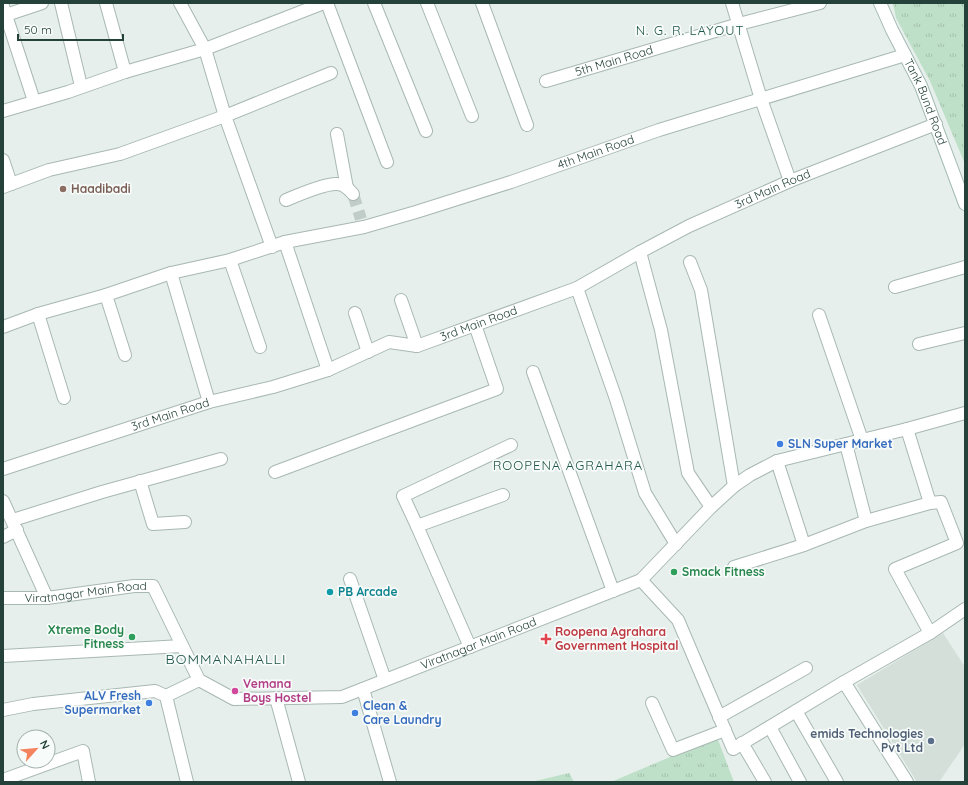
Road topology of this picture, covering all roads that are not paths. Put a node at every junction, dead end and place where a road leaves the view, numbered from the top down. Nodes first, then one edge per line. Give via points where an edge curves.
1 (42, 3) edge
2 (61, 3) edge
3 (106, 3) edge
4 (180, 3) edge
5 (326, 3) edge
6 (374, 3) edge
7 (427, 3) edge
8 (482, 3) edge
9 (732, 3) edge
10 (820, 3) edge
11 (880, 3) edge
12 (4, 10) edge
13 (739, 24) junction
14 (205, 49) junction
15 (905, 55) junction
16 (125, 72) junction
17 (331, 74) dead end
18 (546, 81) dead end
19 (81, 86) junction
20 (761, 98) junction
21 (34, 101) junction
22 (3, 111) edge
23 (225, 116) junction
24 (472, 116) dead end
25 (936, 124) junction
26 (527, 125) dead end
27 (426, 131) dead end
28 (337, 134) dead end
29 (3, 160) edge
30 (387, 162) dead end
31 (790, 181) junction
32 (7, 185) edge
33 (286, 200) dead end
34 (965, 204) edge
35 (285, 242) junction
36 (272, 247) junction
37 (640, 252) junction
38 (230, 260) junction
39 (690, 262) dead end
40 (965, 267) edge
41 (171, 273) junction
42 (895, 287) dead end
43 (577, 288) junction
44 (106, 295) junction
45 (401, 300) dead end
46 (355, 313) dead end
47 (38, 314) junction
48 (818, 315) dead end
49 (476, 325) junction
50 (3, 327) edge
51 (965, 333) edge
52 (919, 344) dead end
53 (417, 346) junction
54 (260, 347) dead end
55 (368, 352) junction
56 (125, 355) dead end
57 (328, 370) junction
58 (533, 372) dead end
59 (64, 398) dead end
60 (209, 402) junction
61 (965, 413) edge
62 (907, 429) junction
63 (862, 440) junction
64 (846, 444) junction
65 (510, 445) dead end
66 (221, 459) dead end
67 (776, 461) junction
68 (3, 469) edge
69 (275, 472) dead end
70 (140, 481) junction
71 (734, 486) junction
72 (503, 495) dead end
73 (3, 501) edge
74 (930, 502) junction
75 (711, 507) junction
76 (866, 521) junction
77 (185, 522) dead end
78 (15, 525) junction
79 (416, 526) junction
80 (3, 537) edge
81 (676, 544) junction
82 (804, 545) junction
83 (734, 567) dead end
84 (350, 579) dead end
85 (641, 580) junction
86 (613, 592) junction
87 (3, 598) edge
88 (47, 598) junction
89 (965, 610) edge
90 (930, 633) junction
91 (182, 646) junction
92 (470, 648) junction
93 (3, 656) edge
94 (806, 668) dead end
95 (199, 680) junction
96 (386, 680) junction
97 (844, 682) junction
98 (363, 689) junction
99 (166, 696) junction
100 (276, 698) junction
101 (652, 702) dead end
102 (3, 710) edge
103 (796, 711) junction
104 (719, 717) junction
105 (770, 727) junction
106 (725, 730) junction
107 (742, 743) junction
108 (3, 780) edge
109 (89, 782) edge
110 (187, 782) edge
111 (299, 782) edge
112 (390, 782) edge
113 (765, 782) edge
114 (800, 782) edge
115 (837, 782) edge
116 (907, 782) edge

1 - 12 street
2 - 19 street
3 - 16 street
4 - 14 street
5 - 14 street
5 - 30 street
6 - 27 street
7 - 24 street
8 - 26 street
9 - 13 street
10 - 13 street, 5th Main Road
11 - 15 street, Tank Bund Road
12 - 21 street
13 - 18 street, 5th Main Road
13 - 20 street
14 - 16 street
14 - 23 street
15 - 20 street, 4th Main Road
15 - 25 street, Tank Bund Road
16 - 19 street
17 - 23 street
19 - 21 street
20 - 31 street
20 - 35 street, 4th Main Road via 659,130 511,182
21 - 22 street
23 - 32 street via 120,154 49,170
23 - 36 street
25 - 31 street, 3rd Main Road
25 - 34 street, Tank Bund Road
28 - 33 street via 350,191 338,183
29 - 32 street
31 - 37 street, 3rd Main Road via 689,226
35 - 36 street, 4th Main Road
35 - 57 street
36 - 38 street, 4th Main Road
37 - 43 street, 3rd Main Road
37 - 75 street via 661,330 688,473
38 - 41 street, 4th Main Road
38 - 54 street
39 - 71 street via 701,290
40 - 42 street
41 - 44 street, 4th Main Road
41 - 60 street
43 - 49 street, 3rd Main Road
43 - 81 street via 616,399 645,493
44 - 47 street, 4th Main Road
44 - 56 street
45 - 53 street
46 - 55 street
47 - 50 street, 4th Main Road
47 - 59 street
48 - 63 street
49 - 53 street, 3rd Main Road
49 - 69 street via 497,389
51 - 52 street
53 - 55 street, 3rd Main Road via 389,342
55 - 57 street, 3rd Main Road
57 - 60 street, 3rd Main Road via 273,387
58 - 86 street
60 - 68 street, 3rd Main Road
61 - 62 street, Viratnagar Main Road
62 - 63 street, Viratnagar Main Road
62 - 74 street
63 - 64 street, Viratnagar Main Road
64 - 67 street, Viratnagar Main Road
64 - 76 street
65 - 79 street via 403,496
66 - 70 street
67 - 71 street, Viratnagar Main Road
67 - 82 street
70 - 77 street via 153,524
70 - 78 street via 102,492
71 - 75 street, Viratnagar Main Road
72 - 79 street
73 - 78 street
74 - 76 street
74 - 90 street via 941,502 957,543 895,569
75 - 81 street, Viratnagar Main Road
76 - 82 street
78 - 80 street
78 - 88 street
79 - 92 street
81 - 85 street, Viratnagar Main Road
82 - 83 street
84 - 96 street
85 - 86 street, Viratnagar Main Road
85 - 104 street via 678,620
86 - 92 street, Viratnagar Main Road
87 - 88 street, Viratnagar Main Road
88 - 91 street, Viratnagar Main Road via 134,586 153,586
89 - 90 street
90 - 97 street
91 - 93 street
91 - 95 street, Viratnagar Main Road
92 - 96 street, Viratnagar Main Road
94 - 104 street
95 - 99 street
95 - 100 street, Viratnagar Main Road via 234,699
96 - 98 street, Viratnagar Main Road
97 - 103 street
97 - 116 street
98 - 100 street, Viratnagar Main Road via 342,697
98 - 112 street
99 - 102 street via 155,691 33,704
99 - 110 street
100 - 111 street
101 - 106 street via 673,750
103 - 105 street
103 - 115 street
104 - 106 street
105 - 107 street
105 - 114 street
106 - 107 street via 733,749
107 - 113 street
108 - 109 street via 83,751

